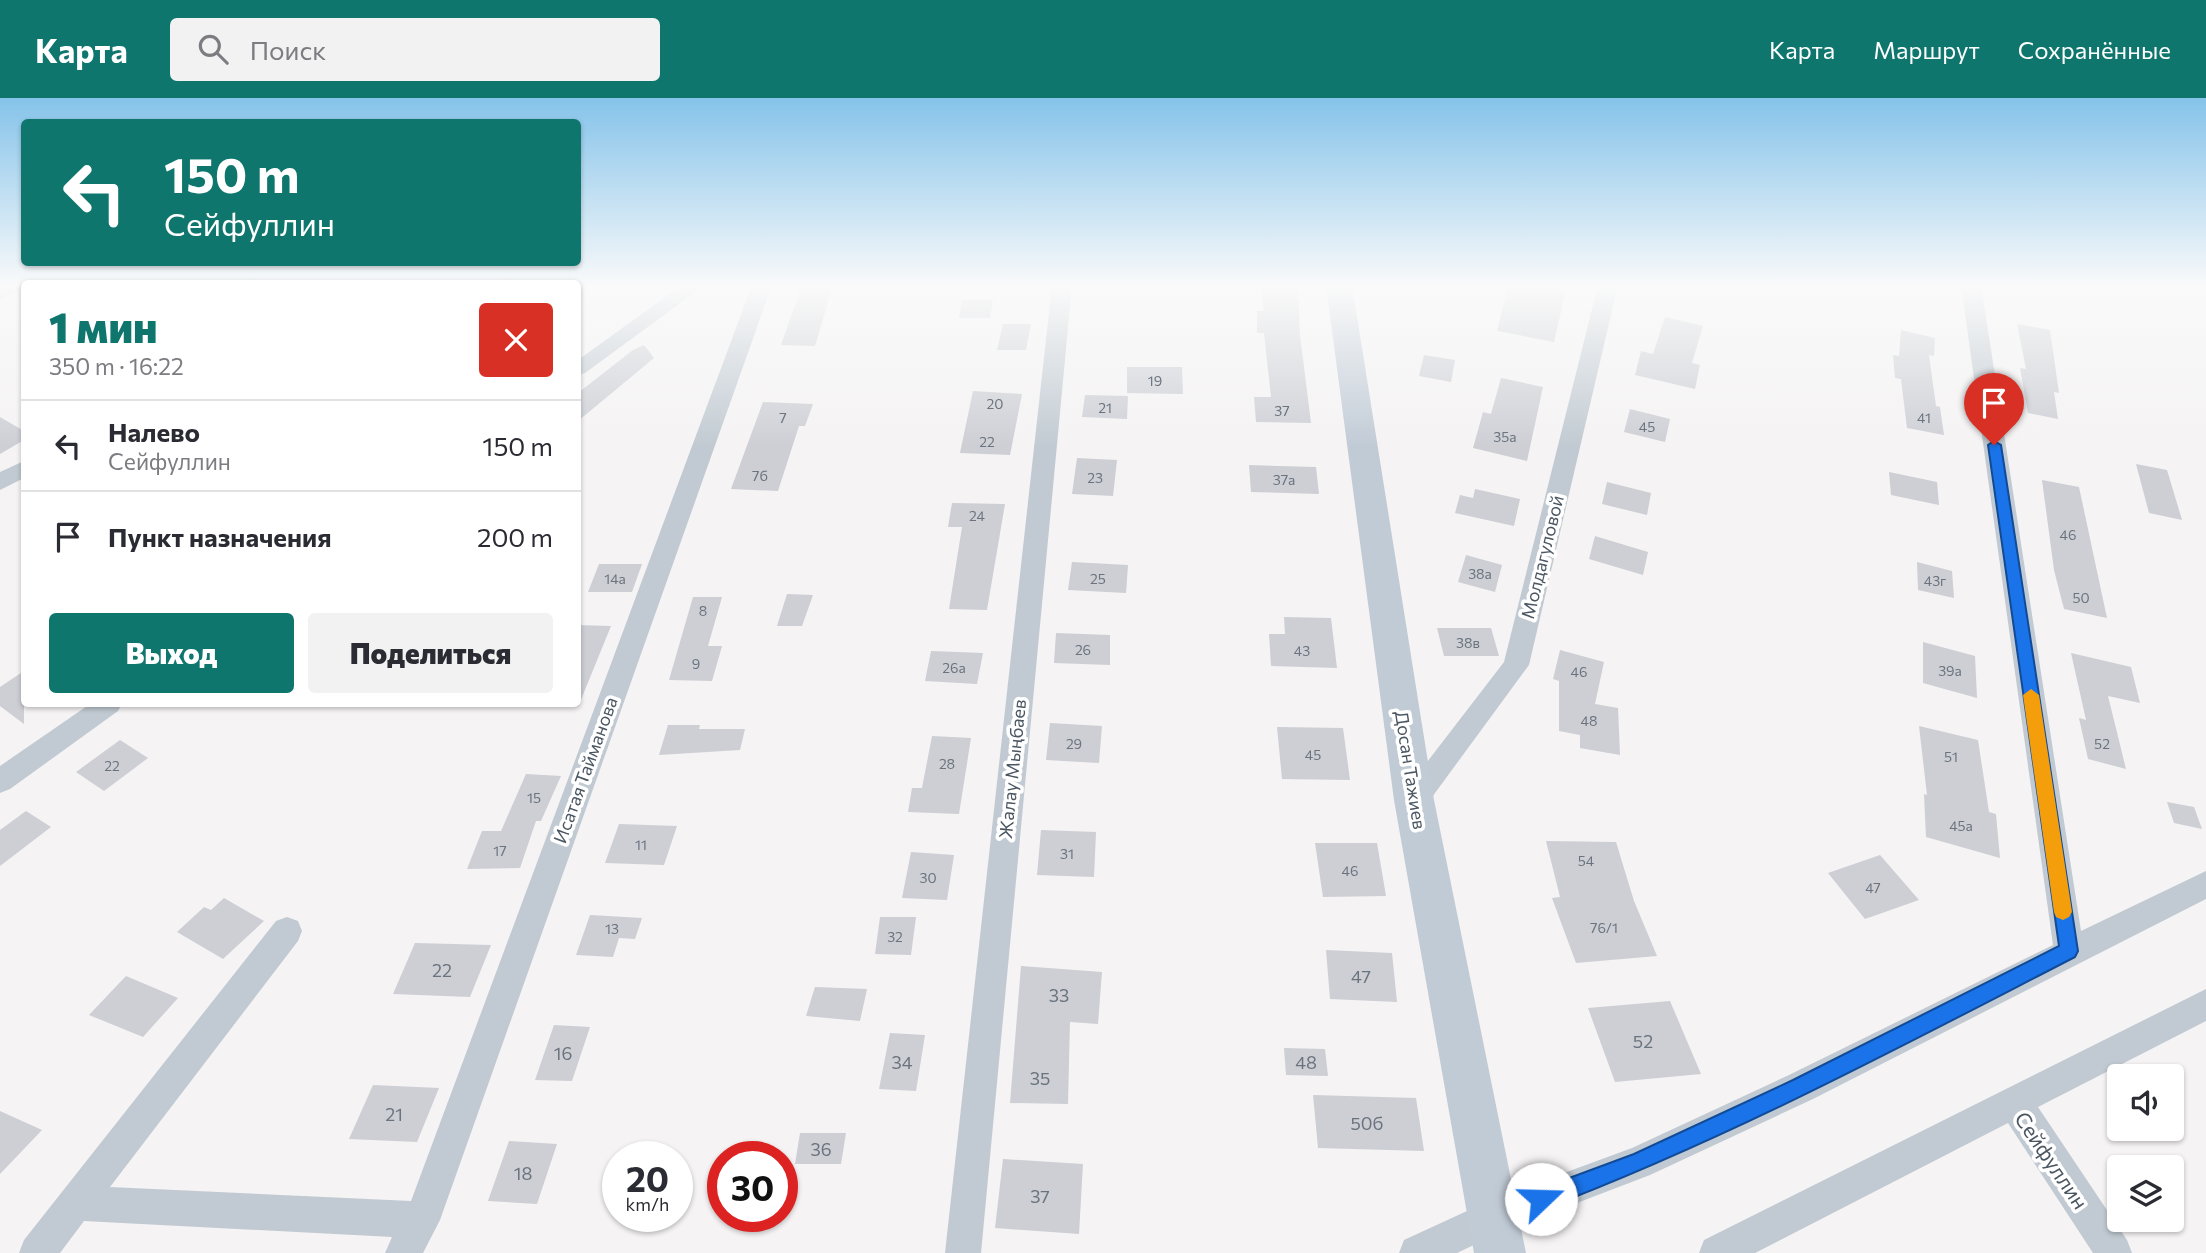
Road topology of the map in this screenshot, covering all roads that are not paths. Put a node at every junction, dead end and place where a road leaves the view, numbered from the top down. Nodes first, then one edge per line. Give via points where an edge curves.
1 (620, 339) edge
2 (742, 339) edge
3 (1056, 339) edge
4 (1347, 339) edge
5 (1595, 339) edge
6 (1979, 339) edge
7 (581, 367) edge
8 (21, 470) edge
9 (0, 482) edge
10 (105, 707) edge
11 (0, 781) edge
12 (1414, 800) junction
13 (2206, 884) edge
14 (287, 931) dead end
15 (2069, 951) junction
16 (2206, 1004) edge
17 (2014, 1102) junction
18 (76, 1203) junction
19 (422, 1220) junction
20 (1496, 1235) edge
21 (37, 1253) edge
22 (403, 1253) edge
23 (963, 1253) edge
24 (1417, 1253) edge
25 (1717, 1253) edge
26 (2114, 1253) edge

1 - 7 street
2 - 19 street, Исатая Тайманова
3 - 23 street, Жалау Мыңбаев
4 - 12 street, Досан Тажиев
5 - 12 street, Молдагуловой via 1516,664
6 - 15 street
8 - 9 street
10 - 11 street
12 - 20 street, Досан Тажиев
13 - 15 street
14 - 18 street
15 - 20 street
16 - 17 street
17 - 25 street
17 - 26 street, Сейфуллин
18 - 19 street
18 - 21 street
19 - 22 street, Исатая Тайманова
20 - 24 street

